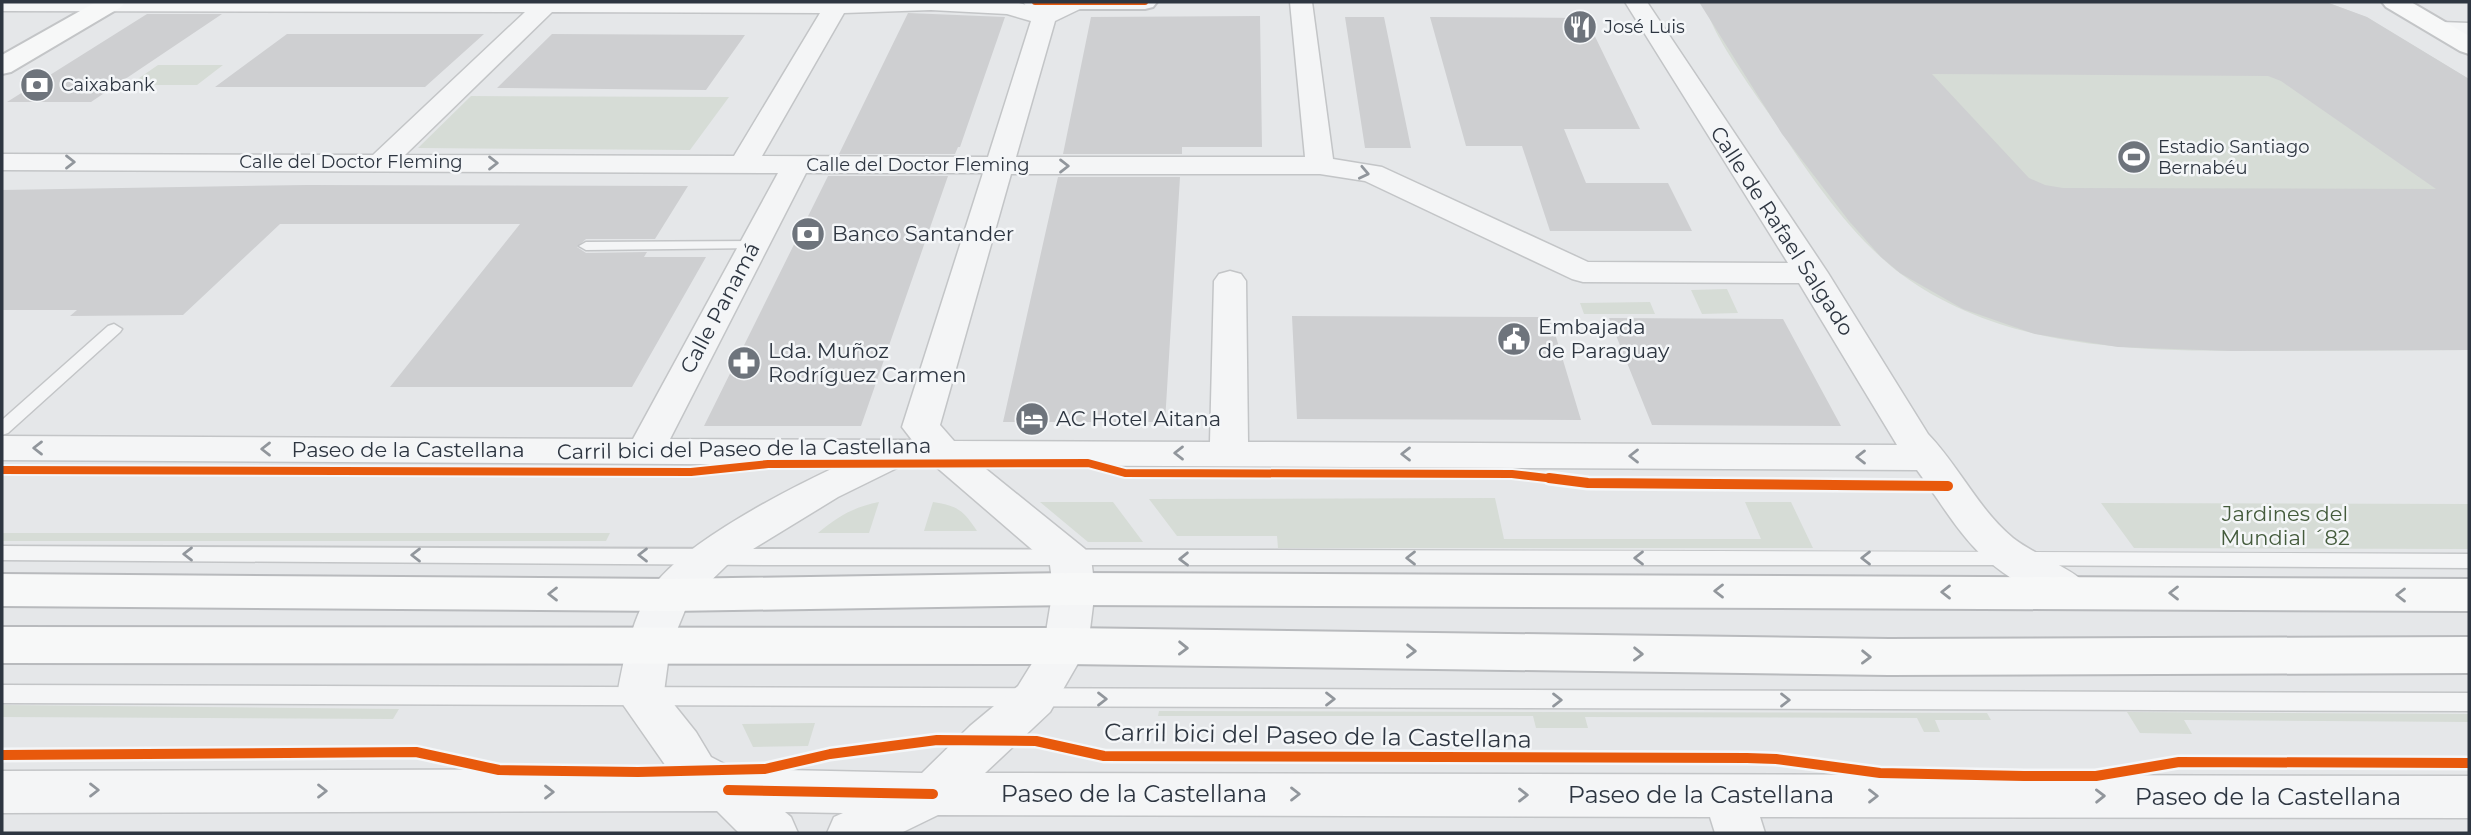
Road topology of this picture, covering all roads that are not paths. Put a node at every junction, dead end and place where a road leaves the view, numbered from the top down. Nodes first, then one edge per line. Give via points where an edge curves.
1 (944, 2) edge
2 (1145, 2) edge
3 (1301, 2) edge
4 (1636, 2) edge
5 (2393, 2) edge
6 (68, 3) edge
7 (111, 3) edge
8 (460, 3) edge
9 (1074, 3) edge
10 (2, 4) edge
11 (546, 5) junction
12 (836, 6) junction
13 (1040, 9) edge
14 (2441, 29) junction
15 (2469, 30) edge
16 (2, 42) edge
17 (2469, 46) edge
18 (2, 66) edge
19 (2, 162) edge
20 (382, 162) junction
21 (743, 165) junction
22 (796, 165) junction
23 (999, 166) junction
24 (1320, 166) junction
25 (754, 245) junction
26 (586, 246) dead end
27 (1812, 273) junction
28 (1230, 281) dead end
29 (114, 329) dead end
30 (2, 429) edge
31 (2, 448) edge
32 (645, 451) junction
33 (941, 451) junction
34 (898, 452) junction
35 (1229, 453) junction
36 (1930, 458) junction
37 (2, 553) edge
38 (712, 555) junction
39 (2008, 558) junction
40 (2469, 561) edge
41 (1072, 574) junction
42 (2, 590) edge
43 (2072, 592) junction
44 (670, 594) junction
45 (2469, 595) edge
46 (2, 645) edge
47 (1066, 646) junction
48 (648, 647) junction
49 (2469, 656) edge
50 (2, 694) edge
51 (640, 696) junction
52 (1034, 699) junction
53 (2469, 702) edge
54 (16, 785) edge
55 (728, 790) junction
56 (933, 794) junction
57 (2469, 797) edge
58 (1734, 814) edge
59 (773, 833) edge
60 (852, 833) edge

1 - 12 street
1 - 13 street
2 - 9 street
3 - 24 street
4 - 27 street, Calle de Rafael Salgado via 1783,235
5 - 14 main road
6 - 7 street
6 - 10 street
6 - 16 main road
7 - 8 street
7 - 18 main road
8 - 11 street
9 - 13 street
11 - 12 street
11 - 20 street
12 - 21 street
13 - 23 street
14 - 15 street
14 - 17 main road
19 -> 20 street, Calle del Doctor Fleming
20 -> 21 street, Calle del Doctor Fleming
21 - 22 street, Calle del Doctor Fleming
22 - 23 street, Calle del Doctor Fleming
22 - 25 street, Calle Panamá
23 -> 24 street, Calle del Doctor Fleming
23 - 33 street via 921,427
24 -> 27 street, Calle del Doctor Fleming via 1372,173 1583,272
25 - 26 lane
25 - 32 street, Calle Panamá
27 - 36 street, Calle de Rafael Salgado via 1914,442
28 - 35 street
29 - 30 lane
32 -> 31 street, Paseo de la Castellana
32 - 34 street, Paseo de la Castellana
33 - 34 street, Paseo de la Castellana
35 -> 33 street, Paseo de la Castellana
33 - 41 street
34 - 38 street, Paseo de la Castellana via 824,488
36 -> 35 street, Paseo de la Castellana
36 - 39 street via 1970,519
38 -> 37 lane
38 - 41 lane
38 - 44 street, Paseo de la Castellana
39 - 40 lane
39 -> 41 lane
39 - 43 street
43 -> 41 main road
41 - 44 main road
41 - 47 street
44 -> 42 main road
45 -> 43 main road
44 - 48 street, Paseo de la Castellana
46 - 48 main road
47 - 48 main road
47 -> 49 main road via 1889,657
47 - 52 street
48 - 51 street, Paseo de la Castellana
50 - 51 lane
51 - 52 lane
51 - 55 street, Paseo de la Castellana via 694,771
52 -> 53 lane
52 - 56 street
54 -> 55 street, Paseo de la Castellana
55 - 56 street, Paseo de la Castellana
55 - 59 street
56 -> 58 street, Paseo de la Castellana
56 - 60 street
58 -> 57 street, Paseo de la Castellana

